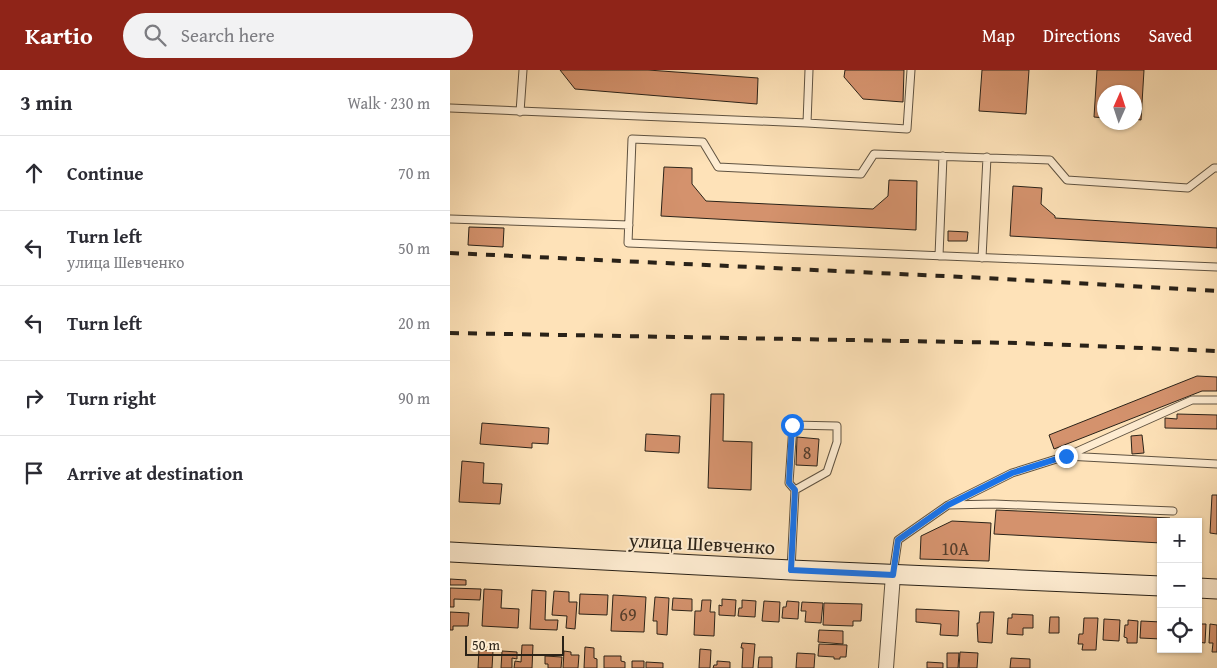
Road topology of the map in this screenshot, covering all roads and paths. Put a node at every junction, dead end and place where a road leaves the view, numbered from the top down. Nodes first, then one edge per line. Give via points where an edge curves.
1 (523, 70) edge
2 (809, 70) edge
3 (911, 70) edge
4 (450, 108) edge
5 (520, 112) junction
6 (806, 124) junction
7 (943, 156) junction
8 (987, 158) junction
9 (1217, 168) edge
10 (450, 219) edge
11 (629, 225) junction
12 (939, 256) junction
13 (982, 258) junction
14 (1217, 267) edge
15 (1217, 400) edge
16 (1066, 456) junction
17 (1217, 464) edge
18 (795, 490) junction
19 (948, 505) junction
20 (1173, 511) dead end
21 (450, 552) edge
22 (791, 570) junction
23 (893, 575) junction
24 (1157, 586) edge
25 (1202, 588) edge
26 (1217, 589) edge
27 (886, 668) edge

1 - 5 lane
2 - 6 lane
3 - 6 lane via 907,129
4 - 5 lane
5 - 6 lane
7 - 8 lane
7 - 11 lane via 874,154 861,174 718,167 703,142 632,139
7 - 12 lane
8 - 9 lane via 1050,160 1067,180 1188,188
8 - 13 lane
10 - 11 lane
11 - 12 lane via 628,244
12 - 13 lane
13 - 14 lane
15 - 16 lane via 1192,400
16 - 17 lane
16 - 19 lane via 1012,473
18 - 18 lane via 789,483 792,425 837,426 837,442 827,472
18 - 22 lane
19 - 20 lane
19 - 23 lane via 898,540
21 - 22 main road, улица Шевченко
22 - 23 main road, улица Шевченко
23 - 24 main road, улица Шевченко
23 - 27 street
25 - 26 main road

